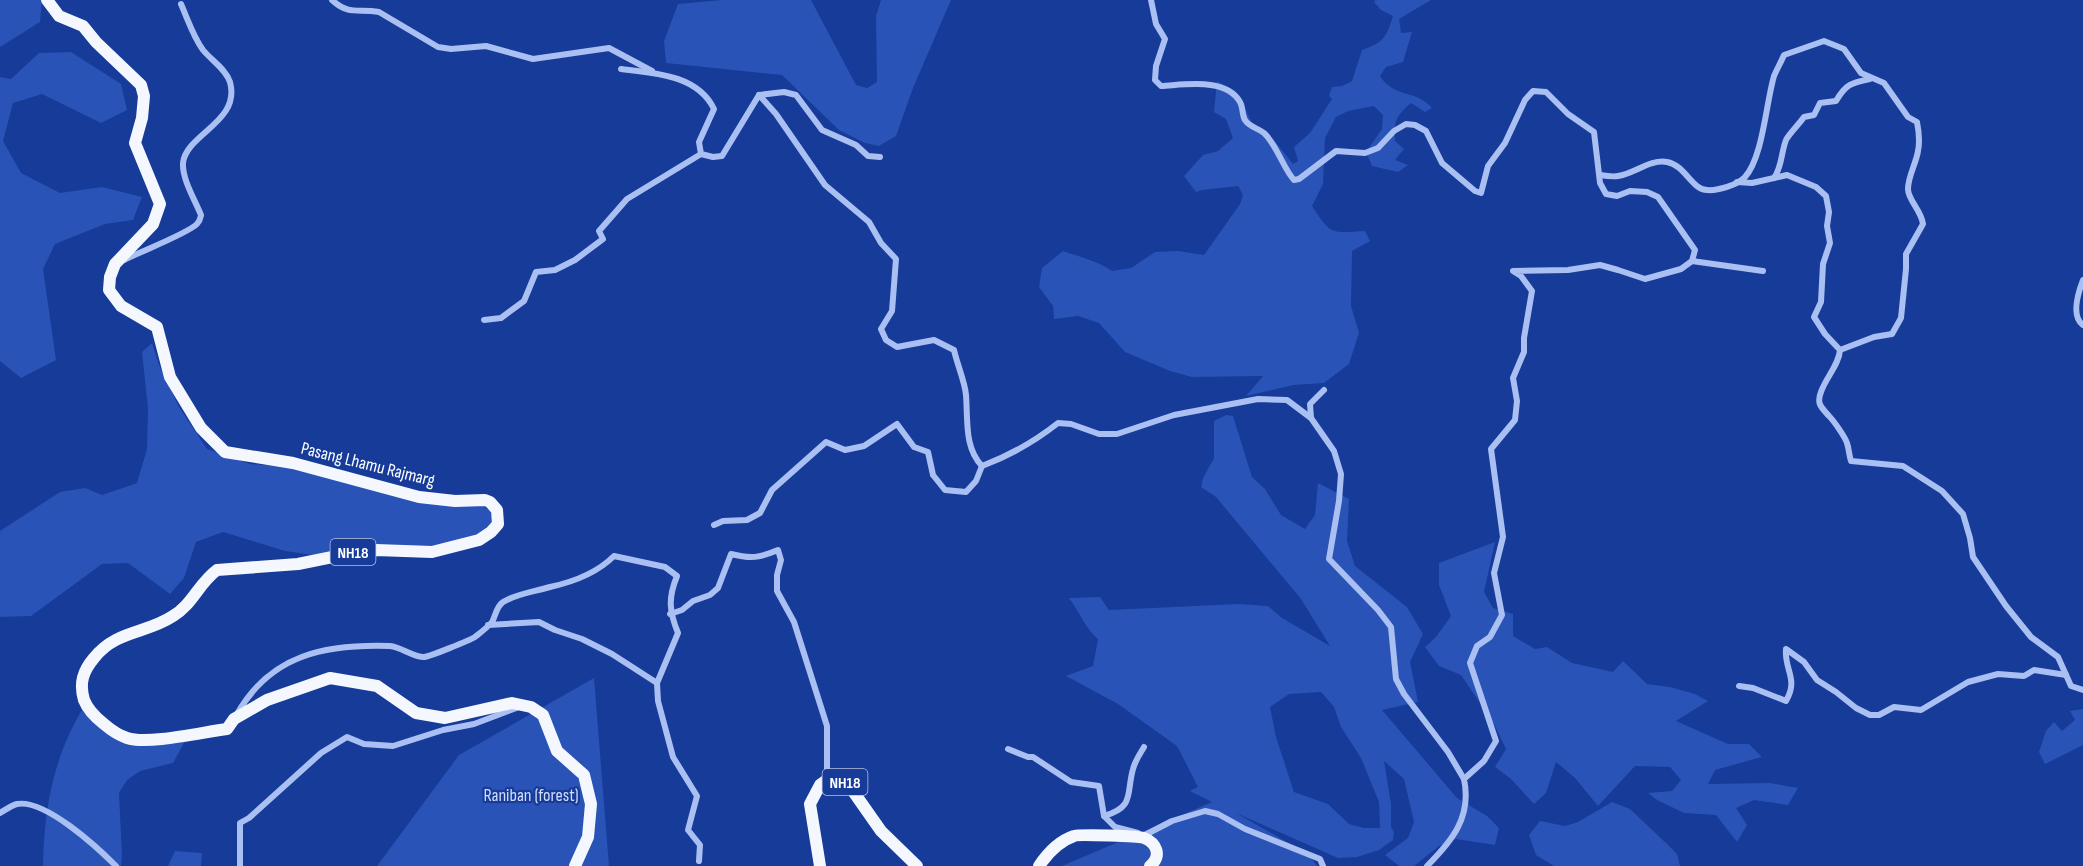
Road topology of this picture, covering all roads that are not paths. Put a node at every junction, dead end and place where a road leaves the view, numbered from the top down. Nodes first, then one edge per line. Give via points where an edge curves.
1 (47, 0) edge
2 (332, 0) edge
3 (1151, 0) edge
4 (181, 4) dead end
5 (621, 69) dead end
6 (658, 74) junction
7 (1870, 79) dead end
8 (759, 95) junction
9 (701, 154) junction
10 (880, 157) dead end
11 (1600, 175) junction
12 (1774, 178) junction
13 (1737, 182) junction
14 (1692, 261) junction
15 (115, 264) junction
16 (1763, 271) dead end
17 (2083, 280) edge
18 (484, 320) dead end
19 (2083, 325) edge
20 (1840, 350) junction
21 (1324, 390) dead end
22 (1311, 418) junction
23 (982, 466) junction
24 (714, 525) dead end
25 (670, 614) junction
26 (488, 625) junction
27 (2066, 675) junction
28 (657, 683) junction
29 (1739, 686) dead end
30 (2083, 690) edge
31 (522, 706) junction
32 (234, 719) junction
33 (1144, 747) dead end
34 (1008, 749) dead end
35 (1464, 779) junction
36 (827, 780) junction
37 (0, 813) edge
38 (1104, 816) junction
39 (1143, 836) junction
40 (699, 861) dead end
41 (116, 866) edge
42 (240, 866) edge
43 (575, 866) edge
44 (820, 866) edge
45 (917, 866) edge
46 (1039, 866) edge
47 (1150, 866) edge
48 (1323, 866) edge
49 (1427, 866) edge

1 - 15 main road via 59,16 83,26 141,85 144,105 135,142 160,204 153,224
2 - 6 street via 341,8 379,12 438,47 486,46 533,59 609,48
3 - 11 street via 1156,24 1165,39 1155,80 1161,86 1203,85 1230,92 1240,102 1245,120 1264,133 1294,180 1336,151 1365,153 1378,148 1406,124 1426,131 1442,163 1481,193 1488,166 1505,143 1525,100 1538,90 1546,92 1594,132
4 - 15 street via 204,51 230,80 227,108 183,160 200,221
5 - 6 street
6 - 9 street via 699,88 711,103 714,109 699,142
7 - 12 street via 1852,83 1836,101 1820,103 1814,115 1804,117 1787,136 1779,172
8 - 9 street via 722,156
8 - 10 street via 796,95 822,130 856,145 868,156
8 - 23 street via 825,185 869,222 896,259 892,310 881,329 886,340 897,347 934,340 954,350 966,393 973,457
9 - 18 street via 627,199 599,231 603,239 555,270 536,272 524,301 501,318
11 - 13 street via 1619,176 1665,162 1676,165 1704,190
11 - 14 street via 1606,194 1617,196 1630,190 1658,197 1695,250
12 - 13 street
12 - 20 street via 1787,175 1816,187 1826,196 1830,243 1823,264 1821,302 1814,317
13 - 20 street via 1753,166 1775,75 1784,55 1824,41 1844,49 1862,73 1884,82 1908,117 1917,122 1918,152 1908,190 1922,214 1923,224 1906,254 1901,318 1892,334
14 - 16 street
14 - 35 street via 1681,269 1645,279 1600,266 1513,271 1532,291 1524,352 1513,378 1515,420 1491,448 1503,537 1494,573 1502,615 1490,637 1477,646 1470,663 1496,741 1484,761
15 - 32 main road, Pasang Lhamu Rajmarg / NH18 via 109,290 121,306 157,327 170,377 201,428 225,452 293,464 419,497 485,500 497,510 498,524 479,540 432,552 376,550 298,564 217,570 175,615 108,643 82,679 81,691 87,708 116,734 130,739 170,738 227,729
17 - 19 street via 2075,314
20 - 27 street via 1840,359 1819,401 1847,444 1851,461 1903,466 1941,491 1963,514 1973,557 1999,596 2031,638 2058,657
21 - 22 street via 1310,404
22 - 23 street via 1287,400 1258,399 1174,415 1117,434 1099,434 1058,423 1010,456
22 - 35 street via 1334,451 1341,474 1329,559 1391,627 1396,679
23 - 24 street via 966,492 945,490 933,475 928,452 914,447 897,424 864,446 845,450 826,442 772,490 759,513 747,520
25 - 26 street via 671,591 677,576 664,567 614,556 579,579 519,594 500,604
25 - 28 street via 678,633
25 - 36 street via 718,588 731,554 761,557 778,550 781,560 777,591 794,622 827,726
26 - 28 street via 539,621 612,654
26 - 32 street via 473,638 424,657 392,646 331,649 306,655 278,667 246,697
27 - 29 street via 2034,670 2024,676 1998,674 1968,682 1921,710 1894,707 1870,715 1817,680 1804,662 1786,649 1793,682 1786,701
27 - 30 street via 2071,686
28 - 40 street via 673,757 697,795 688,830 700,845
31 - 32 main road, Pasang Lhamu Rajmarg / NH18 via 512,703 445,718 416,713 377,686 330,678 267,700
31 - 42 street via 393,746 364,744 347,737 321,753 240,823
31 - 43 main road via 543,715 557,751 584,775 591,804 588,837
33 - 38 street via 1133,767 1129,799 1117,812
34 - 38 street via 1033,757 1071,782 1099,786
35 - 49 street via 1468,795 1457,832
36 - 44 main road, NH18 via 810,804
36 - 45 main road, NH18 via 848,784 881,831
37 - 41 street via 18,804 41,808 92,843
38 - 39 street via 1115,827
39 - 46 main road via 1075,835 1048,852
39 - 47 main road via 1157,850
39 - 48 street via 1172,821 1205,811 1320,859

